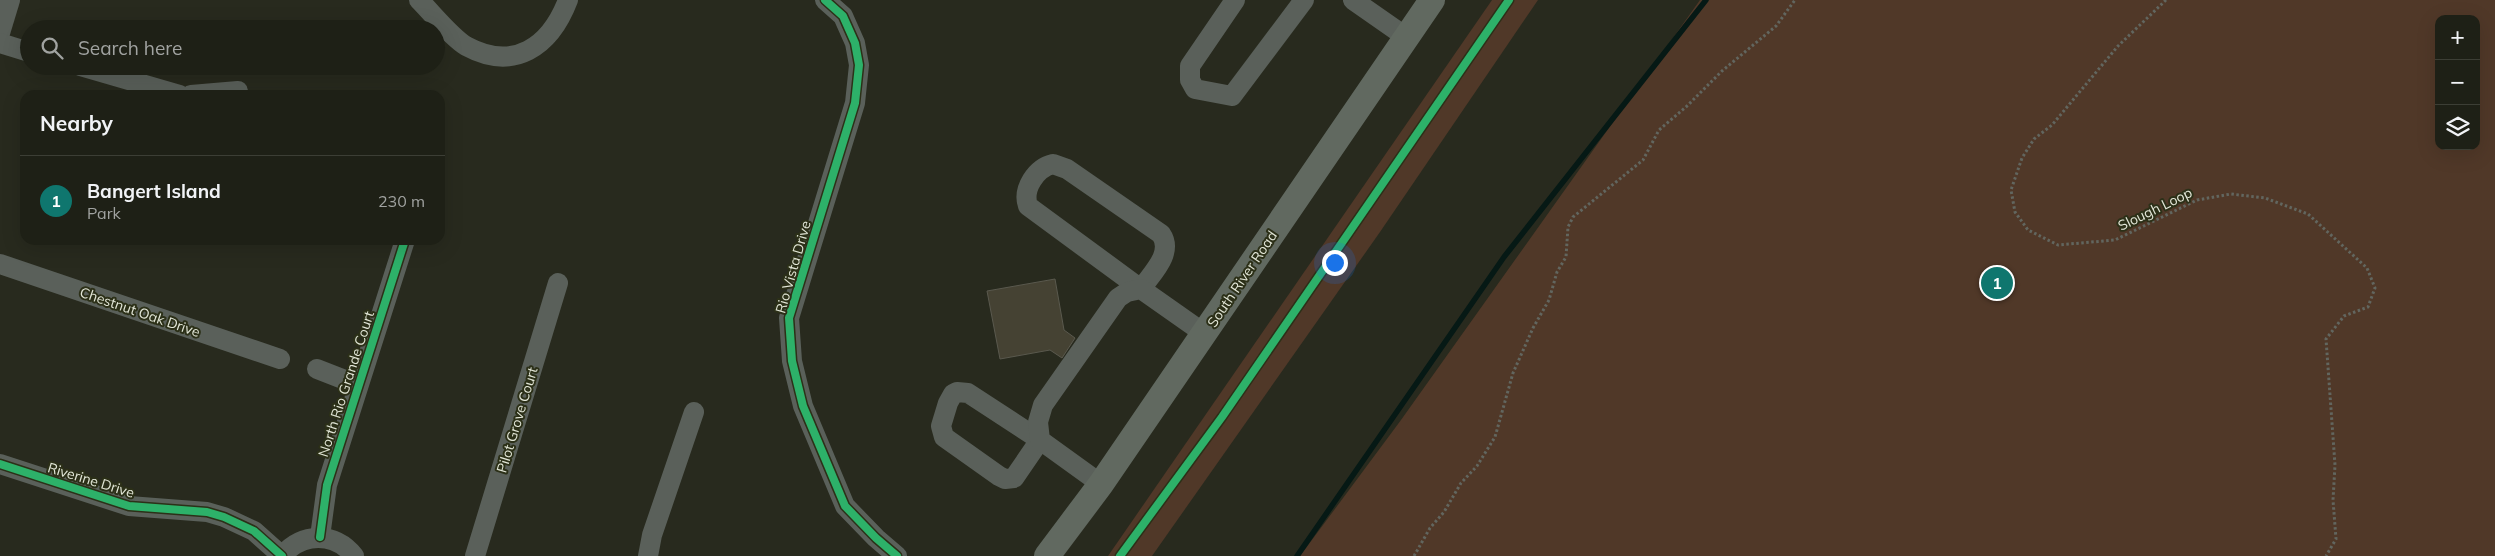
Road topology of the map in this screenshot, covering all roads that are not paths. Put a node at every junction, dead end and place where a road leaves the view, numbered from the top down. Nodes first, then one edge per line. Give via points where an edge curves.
1 (10, 0) edge
2 (419, 0) edge
3 (568, 0) edge
4 (825, 0) edge
5 (1235, 0) edge
6 (1304, 0) edge
7 (1353, 0) edge
8 (1432, 0) edge
9 (439, 20) edge
10 (445, 25) edge
11 (0, 33) edge
12 (1406, 37) junction
13 (0, 44) edge
14 (20, 50) edge
15 (111, 75) edge
16 (163, 90) edge
17 (403, 245) edge
18 (0, 264) edge
19 (558, 283) dead end
20 (1141, 288) junction
21 (1204, 334) junction
22 (280, 359) dead end
23 (317, 369) dead end
24 (358, 385) junction
25 (694, 412) dead end
26 (1040, 440) junction
27 (0, 464) edge
28 (1101, 484) junction
29 (320, 538) junction
30 (282, 556) edge
31 (354, 556) edge
32 (475, 556) edge
33 (648, 556) edge
34 (897, 556) edge
35 (1048, 556) edge

1 - 11 street
2 - 9 street
3 - 10 street via 546,39 521,54 492,57 465,45
4 - 34 street, Rio Vista Drive via 844,16 860,65 855,103 789,318 792,361 803,406 845,506
5 - 6 street via 1190,66 1190,80 1195,89 1232,96
7 - 12 street
8 - 12 main road, South River Road
12 - 21 main road, South River Road
13 - 14 street
15 - 16 street
17 - 24 street, North Rio Grande Court
18 - 22 street, Chestnut Oak Drive
19 - 32 street, Pilot Grove Court
20 - 20 street via 1028,206 1028,187 1042,168 1053,164 1066,169 1161,234 1166,249
20 - 21 street
20 - 26 street via 1118,298 1043,405 1038,422
21 - 28 main road, South River Road
23 - 24 street
24 - 29 street, North Rio Grande Court via 327,485
25 - 33 street via 652,535
26 - 26 street via 962,392 953,394 941,426 948,441 1004,479 1018,474
26 - 28 street
27 - 30 street, Riverine Drive via 129,506 207,512 224,517 254,531
28 - 35 main road, South River Road
29 - 30 street via 296,543
29 - 31 street via 342,545

